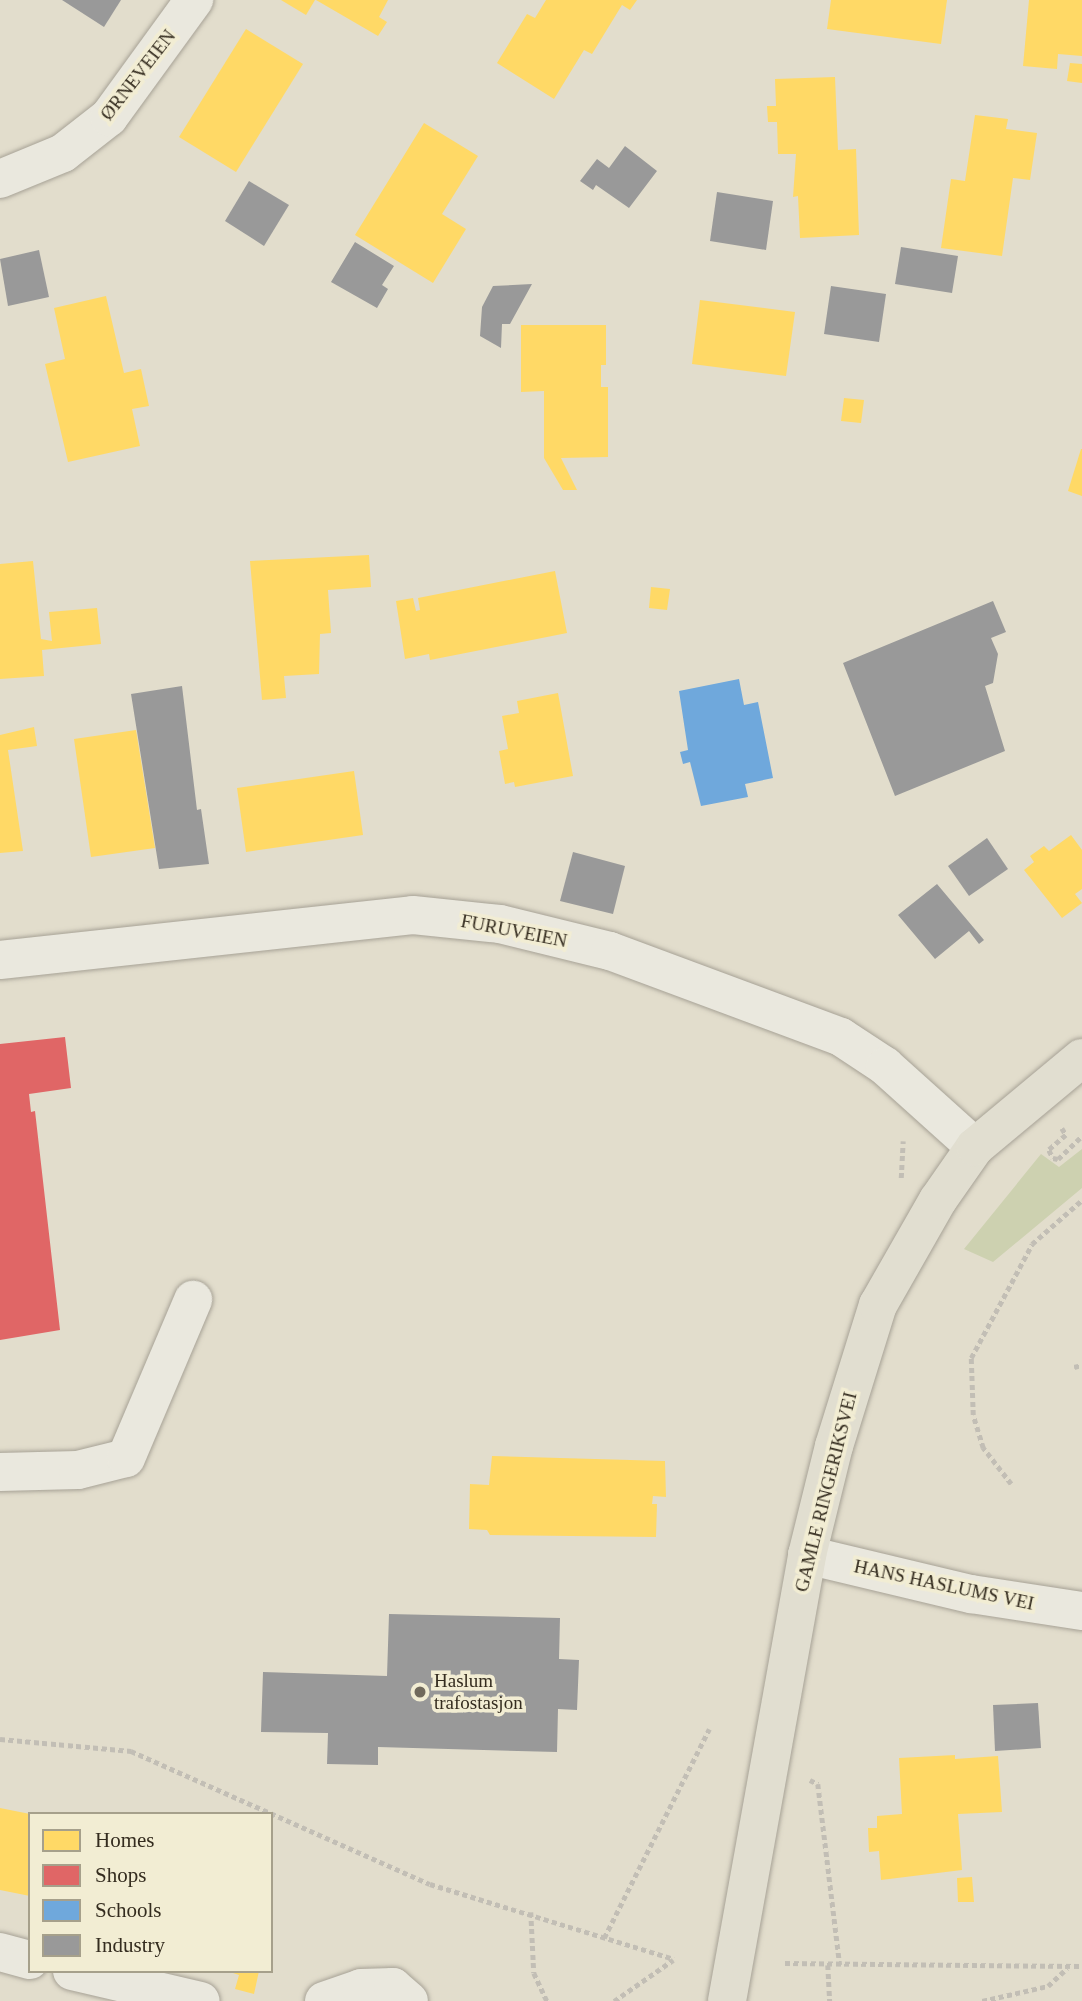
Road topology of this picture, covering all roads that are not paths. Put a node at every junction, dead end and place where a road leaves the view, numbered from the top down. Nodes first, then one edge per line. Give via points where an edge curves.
1 (194, 0) edge
2 (0, 179) edge
3 (0, 960) edge
4 (1082, 1058) edge
5 (975, 1147) junction
6 (193, 1300) dead end
7 (0, 1472) edge
8 (807, 1555) junction
9 (1082, 1611) edge
10 (0, 1952) edge
11 (28, 1959) edge
12 (81, 1973) edge
13 (201, 2001) edge
14 (324, 2001) edge
15 (409, 2001) edge
16 (727, 2001) edge

1 - 2 street, ØRNEVEIEN via 109,117 63,153
3 - 5 street, FURUVEIEN via 413,915 500,924 610,951 841,1037 916,1091
4 - 5 main road, GAMLE RINGERIKSVEI
5 - 8 main road, GAMLE RINGERIKSVEI via 938,1200 878,1305 834,1446
6 - 7 street via 126,1458 78,1470
8 - 9 street, HANS HASLUMS VEI via 971,1594
8 - 16 main road, GAMLE RINGERIKSVEI
10 - 11 street
12 - 13 street
14 - 15 street via 361,1988 393,1987

